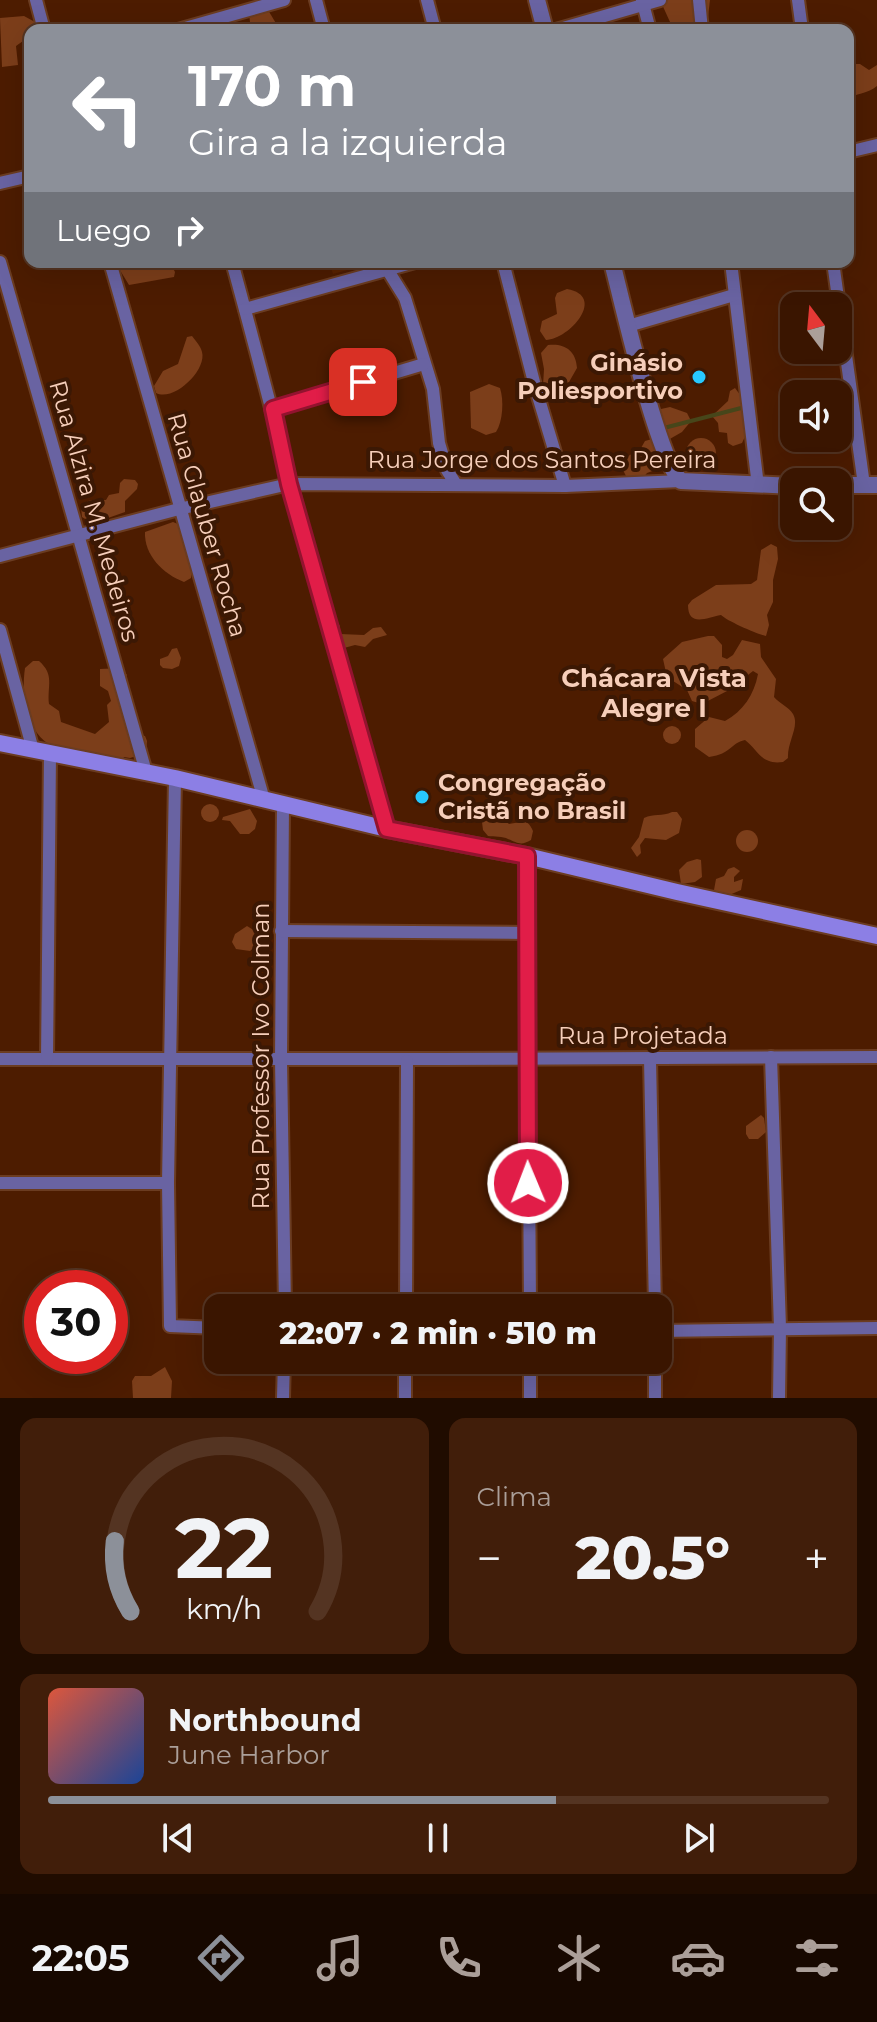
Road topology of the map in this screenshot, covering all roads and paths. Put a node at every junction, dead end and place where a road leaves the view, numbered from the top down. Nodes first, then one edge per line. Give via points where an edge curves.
1 (36, 0) edge
2 (284, 0) edge
3 (316, 0) edge
4 (427, 0) edge
5 (537, 0) edge
6 (660, 0) edge
7 (699, 0) edge
8 (798, 0) edge
9 (642, 3) edge
10 (42, 24) edge
11 (199, 24) edge
12 (322, 24) edge
13 (433, 24) edge
14 (543, 24) edge
15 (575, 24) edge
16 (648, 24) edge
17 (701, 24) edge
18 (801, 24) edge
19 (877, 145) edge
20 (854, 151) edge
21 (24, 177) edge
22 (0, 183) edge
23 (0, 262) edge
24 (112, 268) edge
25 (234, 268) edge
26 (391, 268) edge
27 (505, 268) edge
28 (614, 268) edge
29 (724, 268) edge
30 (731, 268) edge
31 (834, 268) edge
32 (387, 269) junction
33 (732, 281) junction
34 (734, 295) junction
35 (245, 309) junction
36 (628, 326) junction
37 (424, 364) junction
38 (273, 409) junction
39 (681, 481) junction
40 (455, 483) junction
41 (289, 484) junction
42 (870, 485) edge
43 (565, 486) junction
44 (758, 486) junction
45 (780, 486) edge
46 (179, 509) junction
47 (77, 535) junction
48 (0, 556) edge
49 (0, 630) edge
50 (0, 743) edge
51 (42, 752) junction
52 (146, 772) junction
53 (175, 778) junction
54 (264, 800) junction
55 (283, 804) junction
56 (387, 829) junction
57 (527, 856) junction
58 (281, 931) junction
59 (528, 933) junction
60 (877, 936) edge
61 (527, 1057) junction
62 (771, 1057) junction
63 (877, 1057) edge
64 (0, 1059) edge
65 (47, 1059) junction
66 (650, 1059) junction
67 (170, 1060) junction
68 (281, 1060) junction
69 (407, 1061) junction
70 (0, 1183) edge
71 (168, 1183) junction
72 (285, 1294) edge
73 (406, 1294) edge
74 (530, 1294) edge
75 (655, 1294) edge
76 (204, 1327) edge
77 (780, 1328) junction
78 (877, 1328) edge
79 (672, 1331) edge
80 (284, 1374) edge
81 (405, 1374) edge
82 (530, 1374) edge
83 (655, 1374) edge
84 (283, 1398) edge
85 (405, 1398) edge
86 (530, 1398) edge
87 (655, 1398) edge
88 (779, 1398) edge

1 - 10 street
2 - 11 street
3 - 12 street
4 - 13 street
5 - 14 street
6 - 9 street
7 - 17 street
8 - 18 street
9 - 15 street
9 - 16 street
19 - 20 street
21 - 22 street
23 - 47 street, Rua Alzira M. Medeiros
24 - 46 street, Rua Glauber Rocha
25 - 35 street
26 - 32 street
27 - 43 street
28 - 36 street
29 - 33 street
30 - 33 street
31 - 42 street
32 - 35 street
32 - 37 street via 405,298
33 - 34 street
34 - 36 street
34 - 44 street
35 - 38 street
36 - 39 street via 670,467
37 - 38 street
37 - 40 street via 433,389 439,443
38 - 41 street
39 - 43 street, Rua Jorge dos Santos Pereira
39 - 44 street, Rua Jorge dos Santos Pereira
40 - 41 street, Rua Jorge dos Santos Pereira
40 - 43 street, Rua Jorge dos Santos Pereira
41 - 46 street, Rua Jorge dos Santos Pereira
41 - 56 street
44 - 45 street, Rua Jorge dos Santos Pereira
46 - 47 street, Rua Jorge dos Santos Pereira
46 - 54 street, Rua Glauber Rocha
47 - 48 street, Rua Jorge dos Santos Pereira
47 - 52 street, Rua Alzira M. Medeiros
49 - 51 street
50 - 51 main road
51 - 52 main road
51 - 65 street
52 - 53 main road
53 - 54 main road
53 - 67 street
54 - 55 main road
55 - 56 main road
55 - 58 street, Rua Professor Ivo Colman
56 - 57 main road
57 - 59 street
57 - 60 main road
58 - 59 street
58 - 68 street, Rua Professor Ivo Colman
59 - 61 street
61 - 66 street, Rua Projetada
61 - 69 street, Rua Projetada
61 - 74 street
62 - 63 street, Rua Projetada
62 - 66 street, Rua Projetada
62 - 77 street
64 - 65 street, Rua Projetada
65 - 67 street, Rua Projetada
66 - 75 street
67 - 68 street, Rua Projetada
67 - 71 street
68 - 69 street, Rua Projetada
68 - 72 street, Rua Professor Ivo Colman
69 - 73 street
70 - 71 street
71 - 76 street via 170,1326
77 - 78 street
77 - 79 street
77 - 88 street
80 - 84 street
81 - 85 street
82 - 86 street
83 - 87 street

